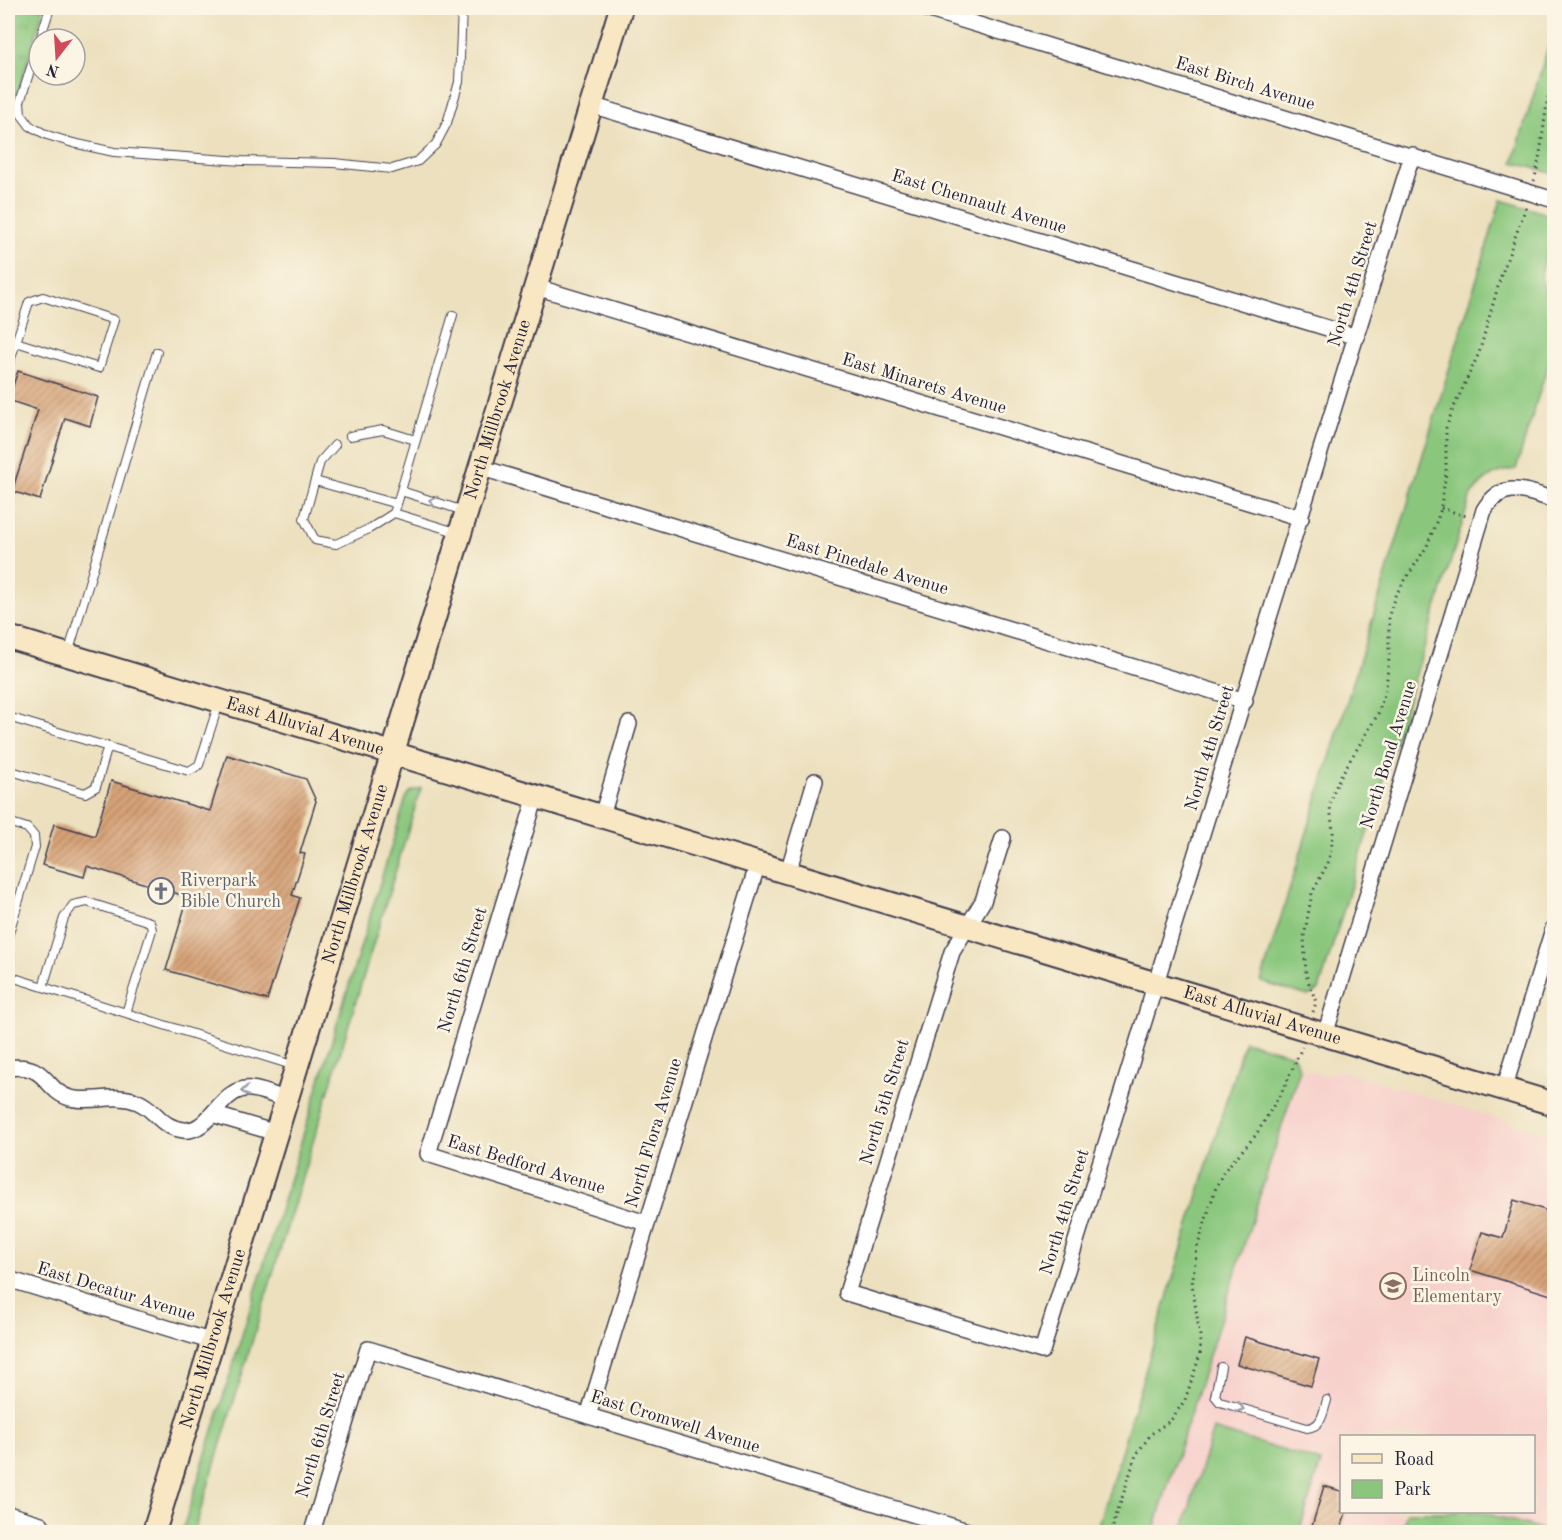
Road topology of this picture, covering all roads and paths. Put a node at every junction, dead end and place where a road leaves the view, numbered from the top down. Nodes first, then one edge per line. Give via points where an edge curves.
1 (50, 8) edge
2 (462, 8) edge
3 (621, 8) edge
4 (923, 8) edge
5 (43, 27) edge
6 (1554, 74) edge
7 (27, 79) edge
8 (591, 105) junction
9 (1412, 155) junction
10 (1531, 193) junction
11 (1554, 200) edge
12 (536, 287) junction
13 (453, 315) dead end
14 (1357, 337) junction
15 (16, 342) junction
16 (157, 352) dead end
17 (8, 367) edge
18 (350, 436) dead end
19 (415, 440) junction
20 (335, 445) dead end
21 (479, 467) junction
22 (315, 481) junction
23 (401, 492) junction
24 (1554, 500) edge
25 (397, 504) junction
26 (1441, 508) junction
27 (465, 511) junction
28 (394, 513) junction
29 (1467, 516) dead end
30 (1301, 518) junction
31 (459, 533) junction
32 (8, 637) edge
33 (67, 655) junction
34 (219, 701) junction
35 (1245, 701) junction
36 (8, 717) edge
37 (629, 724) dead end
38 (108, 746) junction
39 (393, 752) junction
40 (8, 770) edge
41 (815, 781) dead end
42 (536, 796) junction
43 (602, 816) junction
44 (8, 822) edge
45 (1002, 838) dead end
46 (758, 863) junction
47 (788, 872) junction
48 (968, 926) junction
49 (1554, 926) edge
50 (8, 936) edge
51 (8, 976) edge
52 (1157, 984) junction
53 (43, 987) junction
54 (1316, 1002) dead end
55 (126, 1013) junction
56 (1325, 1035) junction
57 (1299, 1058) dead end
58 (297, 1066) junction
59 (8, 1068) edge
60 (1504, 1089) junction
61 (286, 1100) junction
62 (1554, 1104) edge
63 (212, 1114) junction
64 (276, 1133) junction
65 (428, 1155) joint
66 (646, 1223) junction
67 (8, 1279) edge
68 (213, 1342) junction
69 (368, 1349) joint
70 (1042, 1351) joint
71 (1221, 1367) dead end
72 (1327, 1400) dead end
73 (588, 1416) junction
74 (8, 1514) edge
75 (41, 1524) dead end
76 (154, 1533) edge
77 (312, 1533) edge
78 (971, 1533) edge
79 (1111, 1533) edge

1 - 5 lane
2 - 7 lane via 459,82 447,123 436,144 418,161 392,169 114,152 73,143 30,126 21,114 20,102
3 - 8 main road, North Millbrook Avenue
4 - 9 street, East Birch Avenue
6 - 10 path
8 - 12 main road, North Millbrook Avenue
8 - 14 street, East Chennault Avenue
9 - 10 street, East Birch Avenue
9 - 14 street, North 4th Street
10 - 11 street, East Birch Avenue
10 - 26 path via 1479,353 1446,428
12 - 21 main road, North Millbrook Avenue
12 - 30 street, East Minarets Avenue
13 - 19 lane
14 - 30 street, North 4th Street
15 - 15 lane via 29,302 43,297 114,320 99,368
15 - 17 lane
16 - 33 lane
18 - 19 lane via 383,430
19 - 23 lane
20 - 22 lane via 320,462
21 - 27 main road, North Millbrook Avenue
21 - 35 street, East Pinedale Avenue
22 - 25 lane
22 - 28 lane via 304,519 315,540 336,544
23 - 25 lane
27 -> 23 lane
24 - 56 street, North Bond Avenue via 1518,489 1499,493 1483,513
25 - 28 lane
26 - 29 path
26 - 54 path via 1427,546 1395,596 1389,615 1386,688 1378,714 1340,777 1330,806 1331,851 1312,893 1304,937 1306,975
27 - 31 main road, North Millbrook Avenue
28 - 31 lane
30 - 35 street, North 4th Street
31 - 39 main road, North Millbrook Avenue
32 - 33 main road, East Alluvial Avenue
33 - 34 main road, East Alluvial Avenue
34 - 38 lane via 199,765 189,771
34 - 39 main road, East Alluvial Avenue
35 - 52 street, North 4th Street
36 - 38 lane
37 - 43 street
38 - 40 lane via 96,787 85,793
39 - 42 main road, East Alluvial Avenue
39 - 58 main road, North Millbrook Avenue
41 - 47 street
42 - 43 main road, East Alluvial Avenue
42 - 65 street, North 6th Street
43 - 46 main road, East Alluvial Avenue
44 - 50 lane via 27,828 34,836 34,848
45 - 48 street via 983,901
46 - 47 main road, East Alluvial Avenue
46 - 66 street, North Flora Avenue
47 - 48 main road, East Alluvial Avenue
48 - 52 main road, East Alluvial Avenue
48 - 70 street, North 5th Street via 952,952 847,1293
49 - 60 street
51 - 53 lane
52 - 56 main road, East Alluvial Avenue
52 - 70 street, North 4th Street
53 - 55 lane
53 - 55 lane via 64,918 73,905 87,902 150,922 152,930
55 - 58 lane
56 - 60 main road, East Alluvial Avenue
57 - 79 path via 1256,1135 1224,1171 1216,1187 1197,1248 1192,1284 1200,1356 1185,1400 1136,1455
58 - 61 main road, North Millbrook Avenue
59 - 63 street via 44,1075 69,1098 129,1099 140,1103 163,1124 186,1131 199,1127
60 - 62 main road, East Alluvial Avenue
61 -> 63 street via 252,1089 237,1090
61 - 64 main road, North Millbrook Avenue
63 - 64 street
64 - 68 main road, North Millbrook Avenue
65 - 66 street, East Bedford Avenue
66 - 73 street, North Flora Avenue
67 - 68 street, East Decatur Avenue
68 - 76 main road, North Millbrook Avenue
69 - 73 street, East Cromwell Avenue
69 - 77 street, North 6th Street
71 -> 72 lane via 1215,1389 1220,1402 1315,1428 1321,1422
73 - 78 street, East Cromwell Avenue
74 - 75 street

